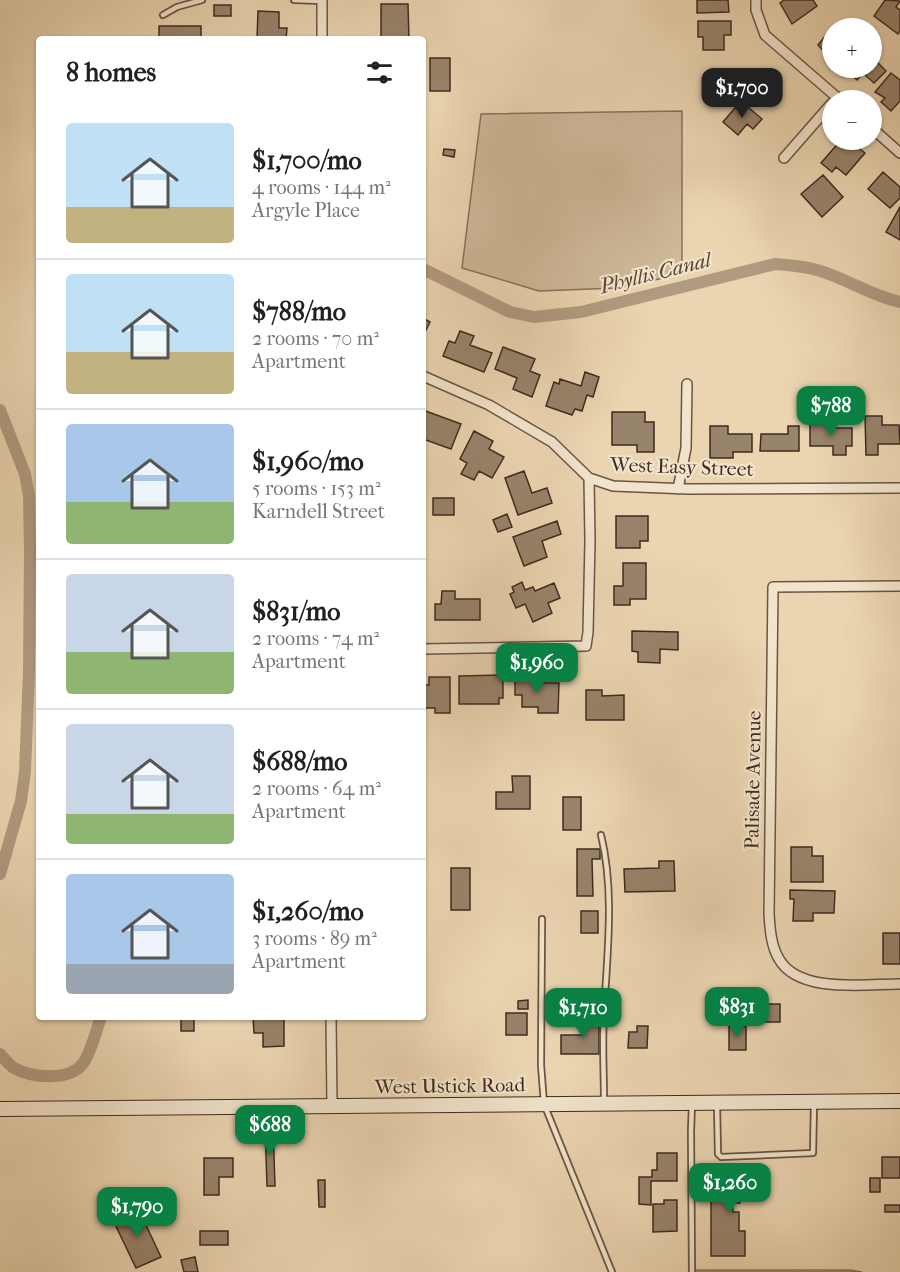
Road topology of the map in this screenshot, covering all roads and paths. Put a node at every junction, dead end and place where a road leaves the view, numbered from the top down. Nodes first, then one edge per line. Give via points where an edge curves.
1 (202, 0) edge
2 (294, 0) edge
3 (322, 0) edge
4 (756, 0) edge
5 (163, 15) dead end
6 (322, 36) edge
7 (824, 90) edge
8 (822, 116) edge
9 (882, 137) edge
10 (900, 153) edge
11 (784, 158) dead end
12 (426, 377) edge
13 (687, 384) dead end
14 (589, 478) junction
15 (900, 488) edge
16 (678, 489) junction
17 (900, 586) edge
18 (426, 649) edge
19 (601, 835) dead end
20 (542, 919) dead end
21 (900, 984) edge
22 (331, 1020) edge
23 (814, 1101) junction
24 (900, 1101) edge
25 (717, 1102) junction
26 (604, 1103) junction
27 (692, 1103) junction
28 (544, 1104) junction
29 (332, 1106) junction
30 (0, 1109) edge
31 (612, 1272) edge
32 (692, 1272) edge

1 - 5 lane
2 - 3 lane
3 - 6 street
4 - 7 street via 765,35
8 - 11 street
9 - 10 street
12 - 14 street, West Easy Street via 489,405 552,442
13 - 16 street via 686,448
14 - 16 street, West Easy Street via 613,486
14 - 18 street via 586,646
15 - 16 street, West Easy Street
17 - 21 street, Palisade Avenue via 773,587 769,915 778,958 796,976 829,984
19 - 26 lane via 608,885
20 - 28 lane
22 - 29 street
23 - 24 main road, West Ustick Road
23 - 25 main road, West Ustick Road
23 - 25 lane via 813,1154 721,1157
25 - 27 main road, West Ustick Road
26 - 27 main road, West Ustick Road
26 - 28 main road, West Ustick Road
27 - 32 lane
28 - 29 main road, West Ustick Road
28 - 31 lane
29 - 30 main road, West Ustick Road

